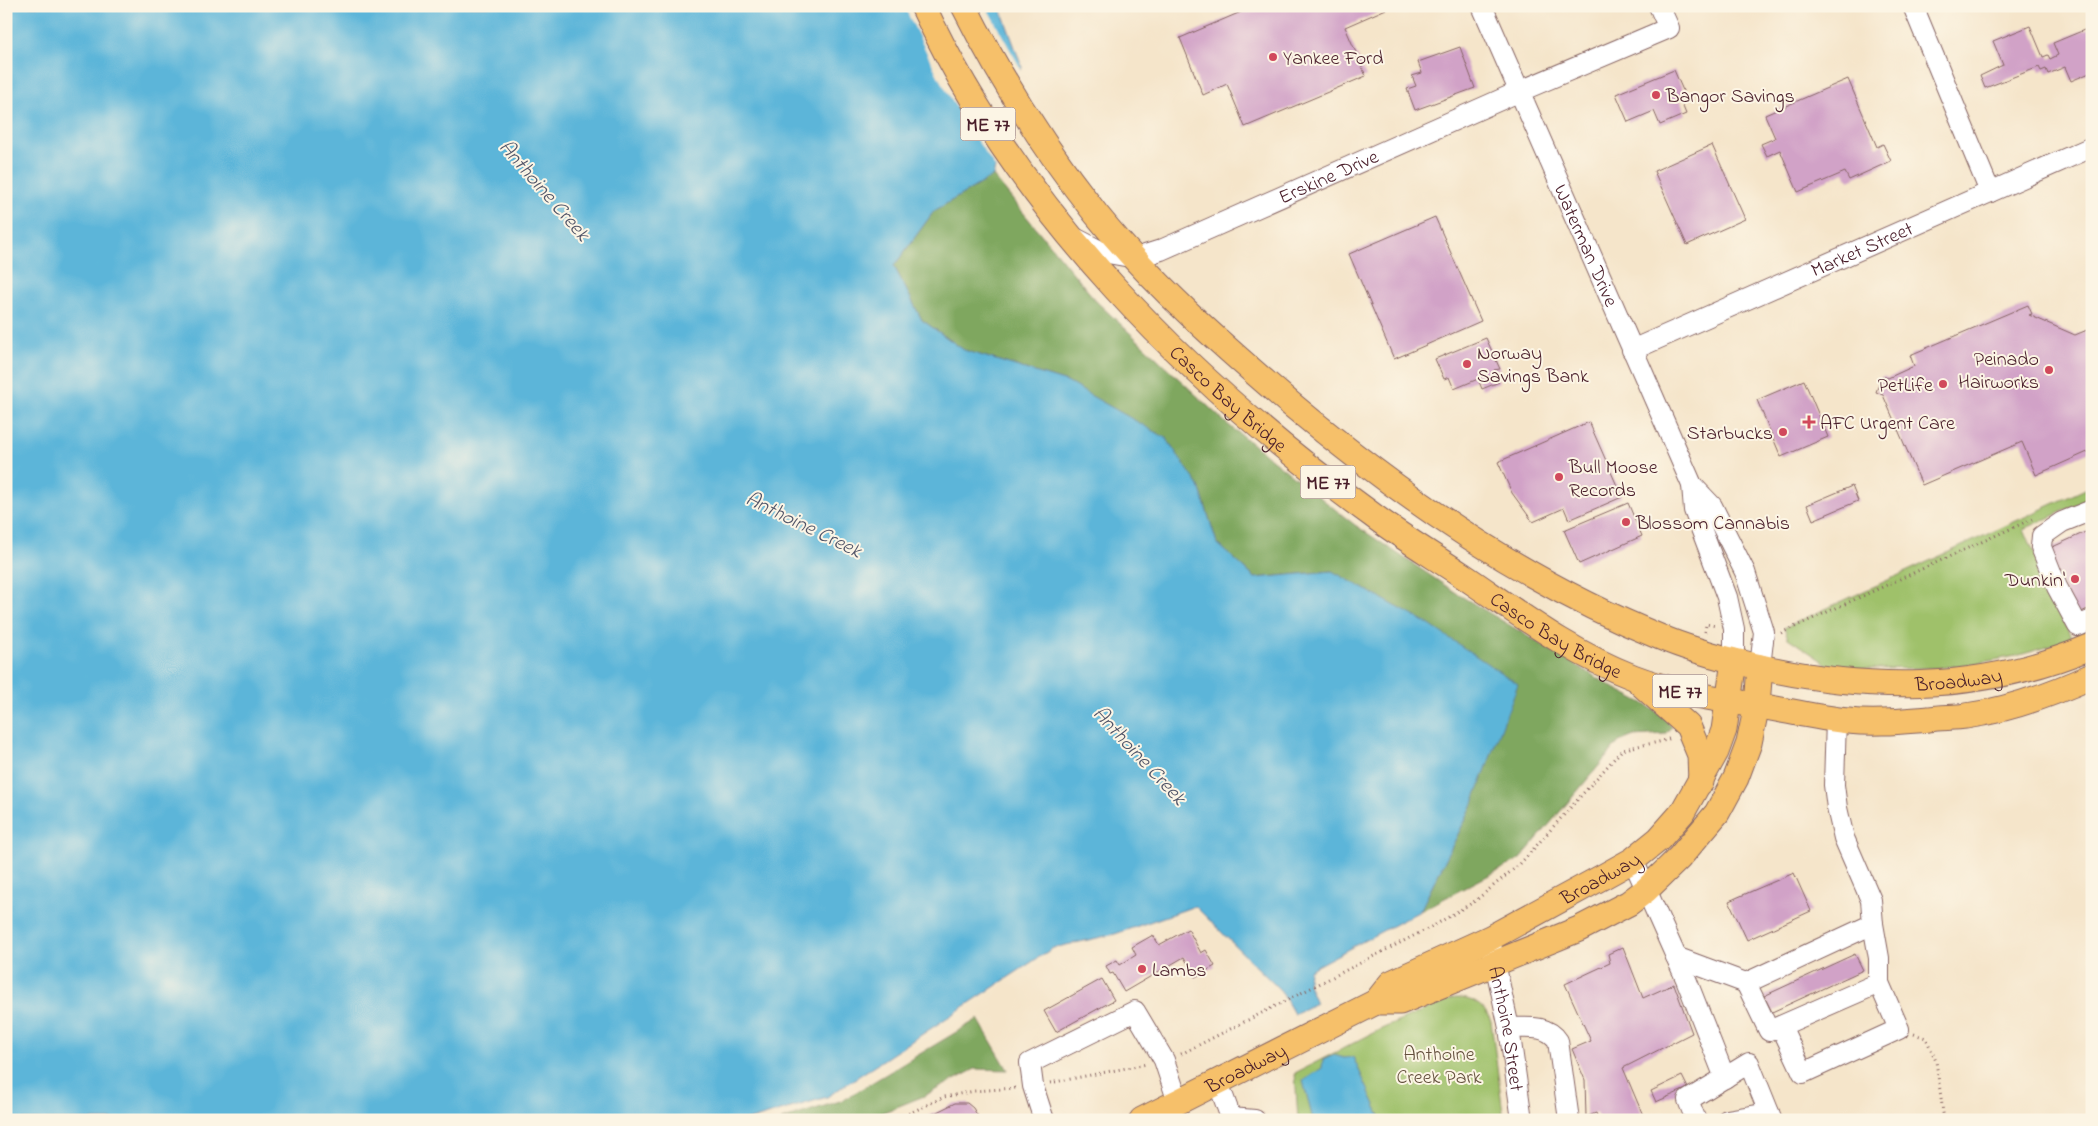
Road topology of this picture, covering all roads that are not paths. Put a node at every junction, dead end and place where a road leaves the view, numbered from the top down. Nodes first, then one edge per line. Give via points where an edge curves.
1 (923, 6) edge
2 (964, 6) edge
3 (1482, 6) edge
4 (1659, 6) edge
5 (1913, 6) edge
6 (1518, 92) junction
7 (2092, 147) edge
8 (1990, 192) junction
9 (1066, 233) junction
10 (1136, 258) junction
11 (1632, 350) junction
12 (1692, 485) junction
13 (2092, 510) edge
14 (2087, 635) edge
15 (1734, 661) junction
16 (1760, 667) junction
17 (1632, 676) junction
18 (2092, 676) edge
19 (1729, 700) junction
20 (1757, 705) junction
21 (1836, 719) junction
22 (1701, 782) junction
23 (1633, 860) junction
24 (1646, 890) junction
25 (1873, 924) junction
26 (1490, 938) junction
27 (1676, 957) junction
28 (1495, 963) junction
29 (1746, 983) junction
30 (1879, 983) junction
31 (1376, 1002) junction
32 (1782, 1026) junction
33 (1508, 1028) junction
34 (1725, 1078) junction
35 (1218, 1082) junction
36 (1178, 1102) junction
37 (1761, 1117) edge
38 (1152, 1118) edge
39 (1044, 1120) edge
40 (1255, 1120) edge
41 (1522, 1120) edge
42 (1568, 1120) edge
43 (1696, 1120) edge
44 (1727, 1120) edge

1 - 9 main road, Casco Bay Bridge / ME 77 via 942,45 996,136
2 - 10 main road, Casco Bay Bridge / ME 77 via 1025,116 1096,213
3 - 6 street, Waterman Drive
4 - 6 street, Erskine Drive via 1669,28
5 - 8 street
6 - 10 street, Erskine Drive via 1162,250
6 - 11 street, Waterman Drive
7 - 8 street, Market Street
8 - 11 street, Market Street
9 - 10 street via 1102,252
9 - 17 main road, Casco Bay Bridge / ME 77 via 1194,367 1329,483 1534,625
10 - 15 main road, Casco Bay Bridge / ME 77 via 1188,312 1259,376 1374,470 1434,512 1493,551 1615,618 1663,639
11 - 12 street, Waterman Drive
12 - 15 street, Waterman Drive via 1694,510 1727,597 1734,629
12 - 16 street, Waterman Drive via 1712,506 1744,572 1764,632
13 - 14 street via 2062,522 2042,536 2041,547 2057,587
14 - 16 main road, Broadway / ME 77 via 2064,658 2019,671 1929,684 1841,681
15 - 16 main road, Broadway / ME 77
15 - 19 main road, Waterman Drive
16 - 20 main road, Waterman Drive
17 - 19 main road, Casco Bay Bridge / ME 77 via 1679,691
17 - 22 main road via 1688,726 1700,755
18 - 21 main road, Broadway / ME 77 via 1994,711 1963,717 1876,723
19 - 20 main road, Broadway / ME 77
19 - 22 main road, Broadway via 1722,735
20 - 21 main road, Broadway / ME 77
20 - 24 main road, Broadway via 1748,748 1717,813 1679,858
21 - 25 street via 1834,785 1837,808 1844,838 1871,900
22 - 23 main road, Broadway via 1682,813
23 - 24 street
23 - 26 main road, Broadway
24 - 27 street
24 - 28 main road, Broadway via 1629,903 1579,928
25 - 29 street
25 - 30 street via 1879,958
26 - 28 street, Anthoine Street
26 - 31 main road, Broadway via 1391,983
27 - 29 street
27 - 34 street
28 - 31 main road, Broadway via 1400,1002
28 - 33 street, Anthoine Street
29 - 32 street via 1769,1031
30 - 32 street
30 - 32 street via 1899,1029 1803,1073
31 - 35 main road, Broadway
33 - 41 street, Anthoine Street
33 - 42 street via 1536,1028 1554,1034 1558,1041
34 - 37 street via 1749,1064
34 - 43 street via 1688,1100
35 - 36 main road, Broadway
35 - 40 street via 1231,1118
36 - 38 main road, Broadway
36 - 39 street via 1164,1060 1135,1011 1030,1063 1033,1086
37 - 44 street

